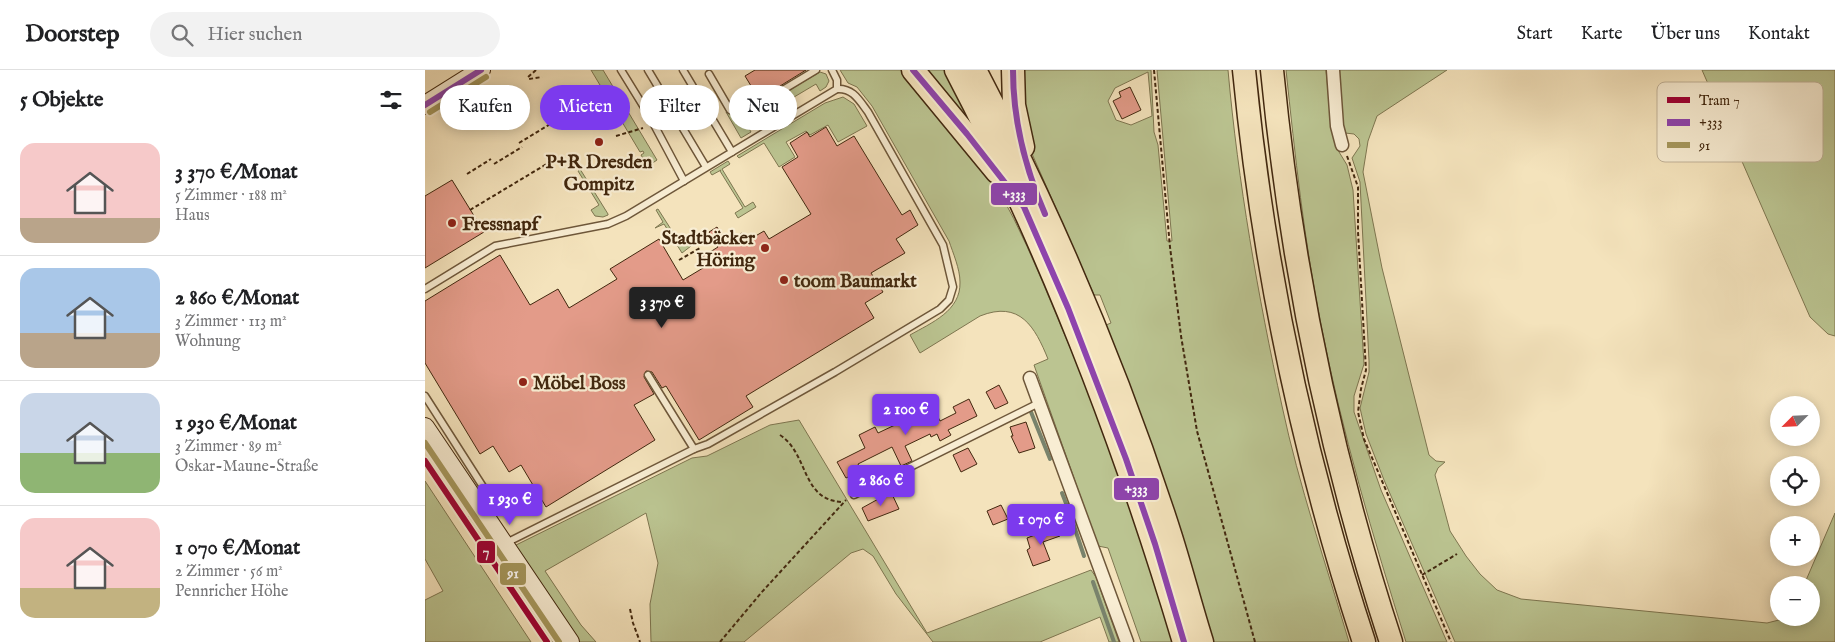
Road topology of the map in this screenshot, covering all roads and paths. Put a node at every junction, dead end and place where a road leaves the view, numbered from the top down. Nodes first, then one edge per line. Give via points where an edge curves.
1 (481, 70) edge
2 (536, 70) edge
3 (621, 70) edge
4 (648, 70) edge
5 (683, 70) edge
6 (817, 70) edge
7 (832, 70) edge
8 (913, 70) edge
9 (956, 70) edge
10 (975, 70) edge
11 (1013, 70) edge
12 (1154, 70) edge
13 (1244, 70) edge
14 (1272, 70) edge
15 (1333, 70) edge
16 (709, 74) dead end
17 (542, 77) dead end
18 (837, 89) junction
19 (425, 106) edge
20 (640, 129) edge
21 (540, 130) edge
22 (616, 136) dead end
23 (519, 143) dead end
24 (1342, 144) joint
25 (522, 147) dead end
26 (732, 152) junction
27 (491, 159) dead end
28 (555, 159) dead end
29 (494, 164) dead end
30 (706, 167) junction
31 (467, 174) dead end
32 (684, 181) junction
33 (1028, 198) junction
34 (471, 210) dead end
35 (700, 248) dead end
36 (679, 260) dead end
37 (425, 289) edge
38 (649, 374) dead end
39 (1030, 378) dead end
40 (425, 396) edge
41 (1039, 403) junction
42 (425, 427) edge
43 (780, 435) dead end
44 (694, 449) junction
45 (854, 495) joint
46 (843, 502) junction
47 (481, 513) junction
48 (503, 544) junction
49 (1457, 554) dead end
50 (1422, 575) junction
51 (630, 609) dead end
52 (570, 642) edge
53 (640, 642) edge
54 (720, 642) edge
55 (1127, 642) edge
56 (1184, 642) edge
57 (1202, 642) edge
58 (1255, 642) edge
59 (1364, 642) edge
60 (1391, 642) edge
61 (1451, 642) edge

1 - 19 street
2 - 17 path via 528,78
3 - 32 lane
4 - 30 lane
5 - 26 lane
6 - 16 lane via 741,115 730,110
7 - 18 lane
8 - 33 highway via 967,134
9 - 33 highway
10 - 33 highway
11 - 33 highway via 1014,105
12 - 58 path via 1170,247 1197,431
13 - 59 highway via 1265,233 1289,365 1325,514
14 - 60 highway via 1293,238 1320,382 1349,504
15 - 24 street via 1337,126
18 - 26 lane
18 - 44 lane via 855,94 868,112 943,245 953,287 949,300 940,309 835,372
20 - 22 path
21 - 23 path
24 - 50 path via 1358,188 1366,361 1358,412 1364,439
25 - 29 path
26 - 30 lane
27 - 31 path
28 - 34 path
30 - 32 lane
32 - 37 lane via 608,224 495,246
33 - 56 highway via 1155,544
33 - 57 highway via 1083,301 1171,536
35 - 36 path
38 - 44 lane
39 - 41 street
40 - 47 lane via 494,504
41 - 45 lane
41 - 55 street
42 - 47 street
43 - 46 path via 790,441 803,464 805,476 816,492 830,501
44 - 48 lane
45 - 46 path
46 - 54 path
47 - 48 street
48 - 52 street
49 - 50 path
50 - 61 path
51 - 53 path

